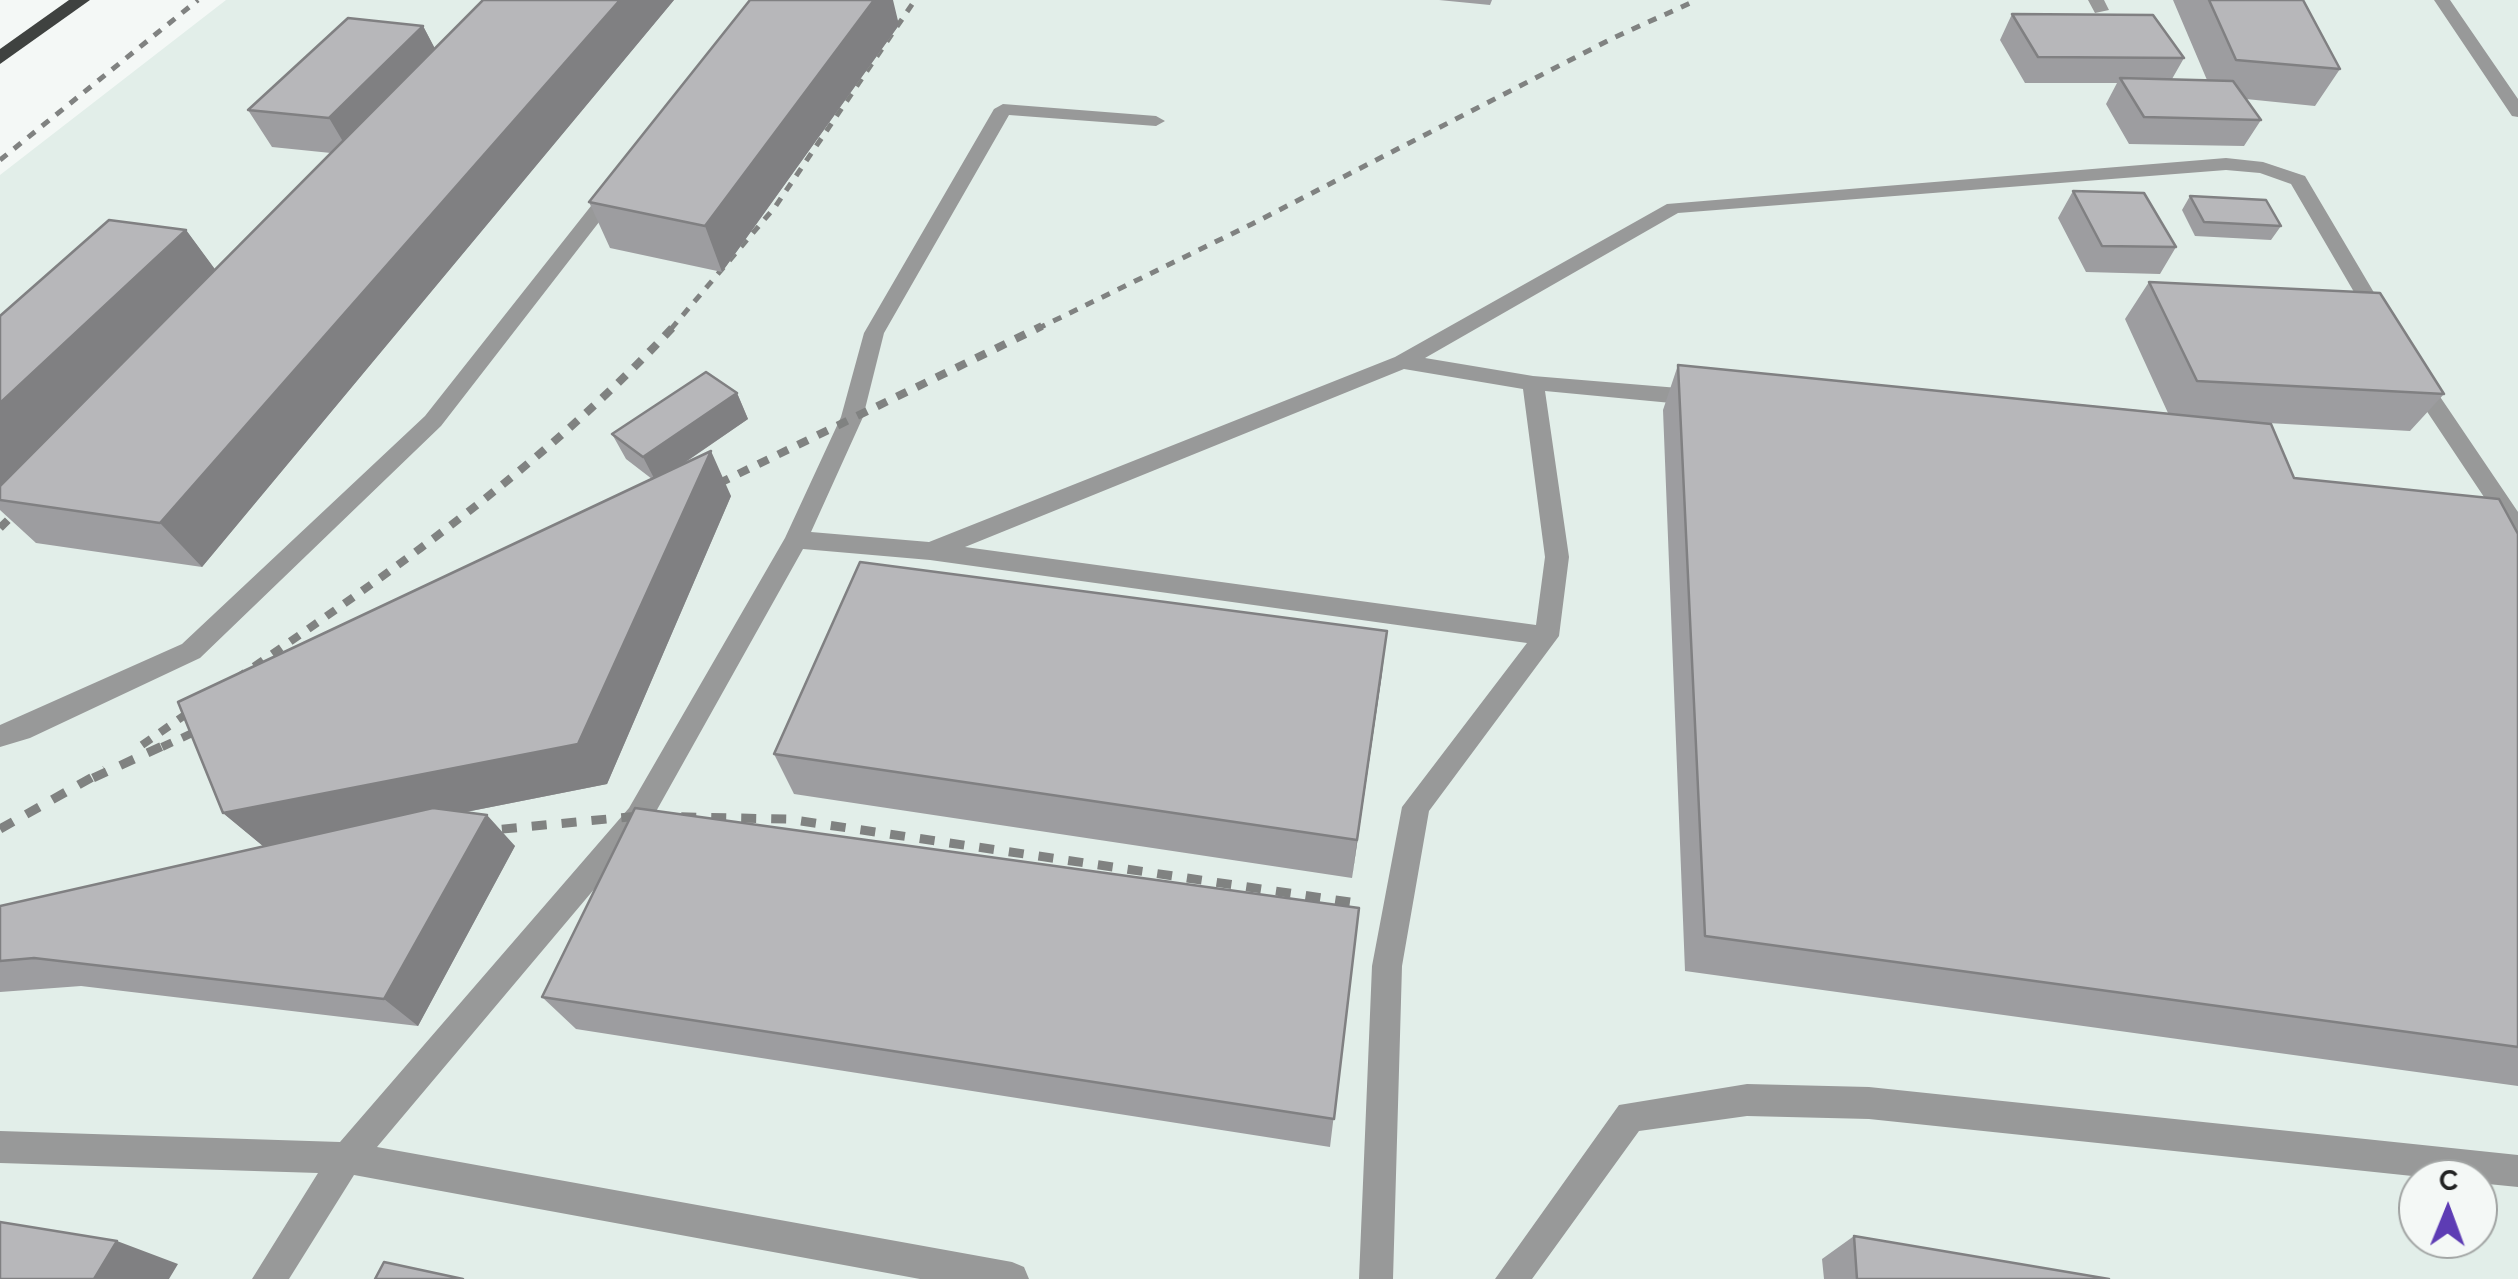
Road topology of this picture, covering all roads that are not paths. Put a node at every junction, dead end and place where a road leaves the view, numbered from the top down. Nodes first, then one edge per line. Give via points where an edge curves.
1 (81, 0) edge
2 (2442, 0) edge
3 (0, 58) edge
4 (2518, 112) edge
5 (1156, 121) dead end
6 (622, 180) edge
7 (1402, 362) junction
8 (1533, 382) junction
9 (1732, 400) edge
10 (2518, 530) edge
11 (796, 540) junction
12 (930, 551) junction
13 (1547, 636) junction
14 (0, 736) edge
15 (0, 1147) edge
16 (347, 1158) junction
17 (2518, 1171) edge
18 (269, 1279) edge
19 (1012, 1279) edge
20 (1376, 1279) edge
21 (1512, 1279) edge

1 - 3 highway
2 - 4 lane
5 - 11 lane via 1003,108 874,333 852,417
6 - 14 lane via 434,421 191,651
7 - 8 lane
7 - 10 lane via 1674,208 2226,164 2263,168 2298,180 2394,344
7 - 12 lane
8 - 9 lane
8 - 13 lane via 1557,557
11 - 12 lane
11 - 16 lane via 639,816
12 - 13 lane
13 - 20 lane via 1416,807 1387,966
15 - 16 lane
16 - 18 lane
16 - 19 lane
17 - 21 lane via 1869,1103 1747,1100 1630,1116

